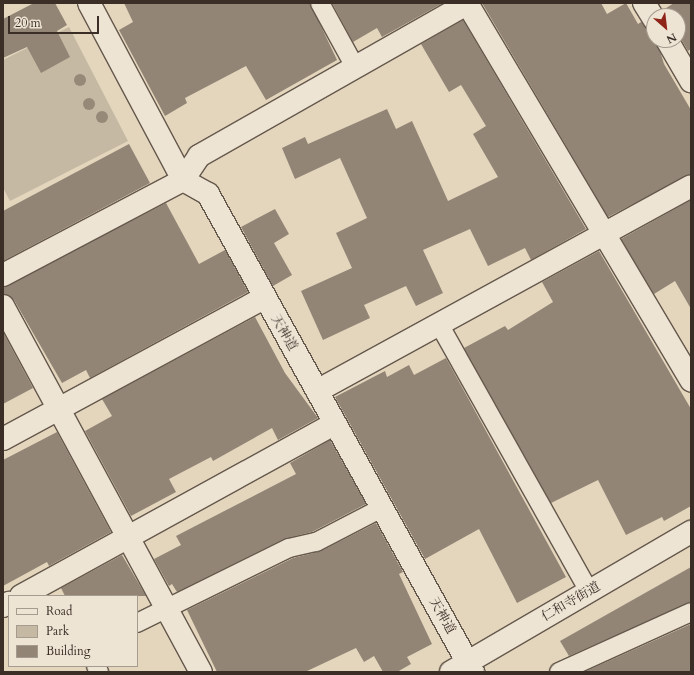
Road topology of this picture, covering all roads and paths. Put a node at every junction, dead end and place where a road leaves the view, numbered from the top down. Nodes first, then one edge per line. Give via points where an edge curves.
1 (89, 3) edge
2 (320, 3) edge
3 (468, 3) edge
4 (672, 48) edge
5 (355, 67) junction
6 (691, 81) edge
7 (183, 180) junction
8 (691, 186) edge
9 (604, 234) junction
10 (3, 275) edge
11 (264, 298) junction
12 (3, 306) edge
13 (440, 324) junction
14 (691, 381) edge
15 (317, 391) junction
16 (58, 410) junction
17 (334, 424) junction
18 (3, 440) edge
19 (380, 508) junction
20 (691, 532) edge
21 (128, 536) junction
22 (589, 591) junction
23 (23, 595) edge
24 (167, 608) junction
25 (691, 612) edge
26 (138, 622) edge
27 (464, 669) edge
28 (201, 672) edge
29 (559, 672) edge

1 - 7 street
2 - 5 lane
3 - 5 street
3 - 9 street
4 - 6 street
5 - 7 street via 199,156
7 - 10 street
7 - 11 street, 天神道 via 208,194
8 - 9 street
9 - 13 street
9 - 14 street
11 - 15 street, 天神道
11 - 16 street
12 - 16 street
13 - 15 street
13 - 22 lane
15 - 17 street, 天神道
16 - 18 street
16 - 21 street
17 - 19 street, 天神道
17 - 21 street
19 - 24 lane via 316,542 289,548
19 - 27 street, 天神道
20 - 22 street, 仁和寺街道
21 - 23 street
21 - 24 street
22 - 27 street, 仁和寺街道
24 - 26 lane
24 - 28 street
25 - 29 lane

